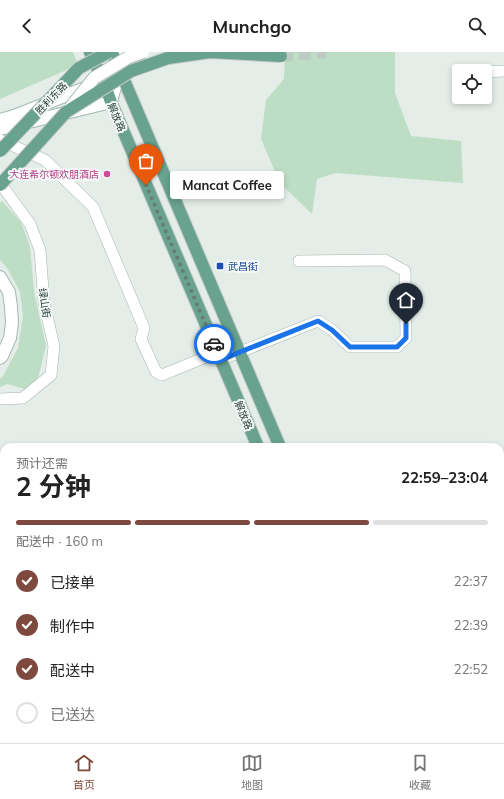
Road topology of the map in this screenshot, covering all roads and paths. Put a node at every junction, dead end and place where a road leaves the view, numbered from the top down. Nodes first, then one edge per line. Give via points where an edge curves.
1 (90, 52) edge
2 (99, 52) edge
3 (108, 52) edge
4 (112, 52) edge
5 (124, 52) edge
6 (143, 52) edge
7 (281, 56) dead end
8 (79, 68) junction
9 (120, 70) junction
10 (504, 71) edge
11 (492, 72) edge
12 (103, 80) junction
13 (111, 102) junction
14 (66, 112) junction
15 (0, 120) edge
16 (14, 121) junction
17 (0, 129) edge
18 (0, 140) edge
19 (0, 151) edge
20 (0, 184) edge
21 (299, 261) dead end
22 (0, 277) edge
23 (0, 289) edge
24 (0, 341) edge
25 (240, 352) junction
26 (219, 356) junction
27 (0, 358) edge
28 (0, 399) edge
29 (256, 443) edge
30 (278, 443) edge

1 - 12 main road, 解放路
2 - 8 main road, bridge
3 - 8 main road, 胜利东路, bridge
4 - 9 main road, 解放路
5 - 9 main road
6 - 14 main road, bridge via 94,78
7 - 14 main road, bridge via 210,52 168,58 131,71
8 - 19 main road, 胜利东路, bridge
9 - 13 main road
9 - 25 main road, 解放路
10 - 11 street
12 - 13 main road, 解放路
12 - 16 main road
13 - 16 main road
13 - 26 main road, 解放路
14 - 20 main road, bridge
15 - 16 main road
16 - 17 main road
18 - 26 street via 45,160 93,207 144,328 141,339 156,372 162,375
20 - 28 street, 绿山街 via 30,224 40,250 44,303 54,346 51,375 23,398
21 - 25 street via 385,260 405,271 406,338 397,347 350,347 318,321
22 - 27 main road via 9,292 12,323 10,338
23 - 24 main road via 5,309 5,323
25 - 26 street
25 - 30 main road, 解放路
26 - 29 main road, 解放路

